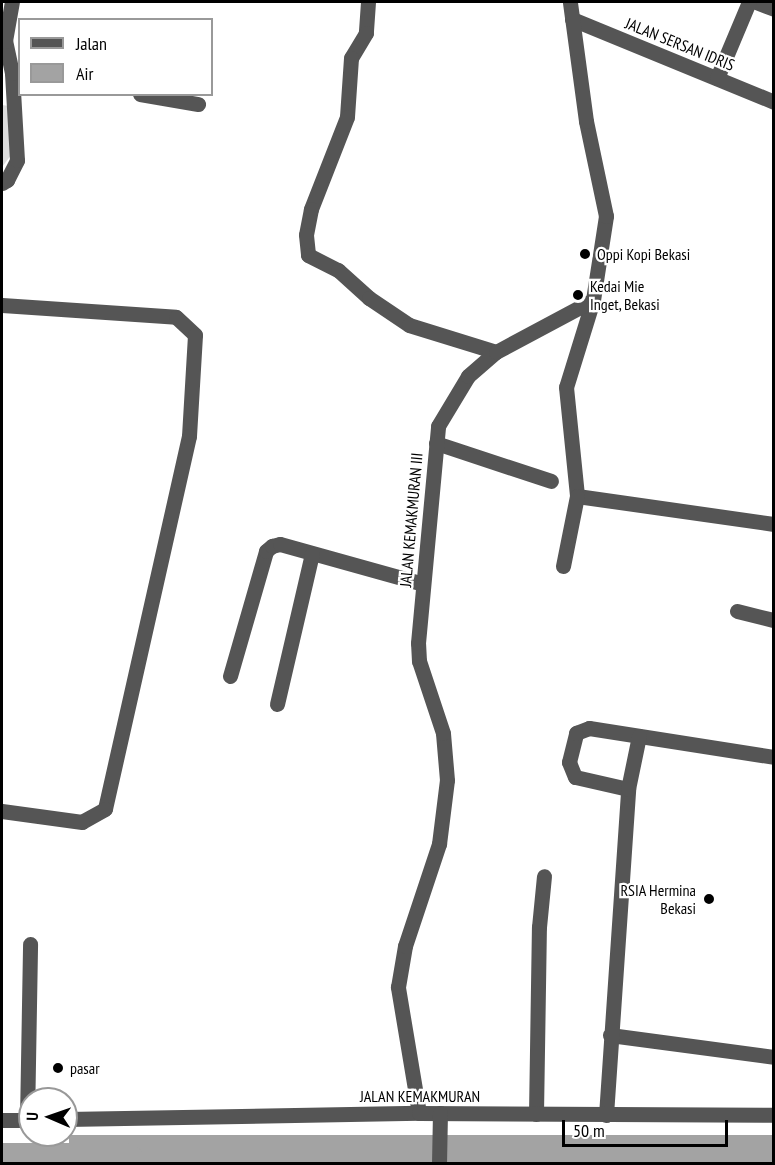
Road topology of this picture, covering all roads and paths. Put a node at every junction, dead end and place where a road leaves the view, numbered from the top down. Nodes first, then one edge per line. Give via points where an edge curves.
1 (12, 2) edge
2 (368, 2) edge
3 (570, 2) edge
4 (749, 2) edge
5 (756, 2) edge
6 (774, 9) edge
7 (572, 20) junction
8 (16, 74) edge
9 (717, 78) junction
10 (152, 96) edge
11 (774, 102) edge
12 (198, 104) dead end
13 (2, 183) edge
14 (593, 300) junction
15 (2, 305) edge
16 (496, 352) junction
17 (436, 443) junction
18 (551, 481) dead end
19 (578, 496) junction
20 (774, 524) edge
21 (312, 554) junction
22 (563, 566) dead end
23 (423, 584) junction
24 (737, 611) dead end
25 (774, 620) edge
26 (230, 676) dead end
27 (277, 704) dead end
28 (639, 736) junction
29 (774, 757) edge
30 (628, 789) junction
31 (2, 812) edge
32 (544, 876) dead end
33 (30, 944) dead end
34 (610, 1035) junction
35 (774, 1057) edge
36 (28, 1087) edge
37 (419, 1113) junction
38 (536, 1114) junction
39 (606, 1115) junction
40 (774, 1115) edge
41 (78, 1119) edge
42 (2, 1120) edge
43 (18, 1120) edge
44 (440, 1120) junction
45 (439, 1164) edge

1 - 8 street via 5,41
2 - 16 street via 366,33 351,58 347,117 311,210 306,235 308,255 338,270 369,298 409,325
3 - 7 street
4 - 9 street
5 - 6 street
7 - 9 street, JALAN SERSAN IDRIS
7 - 14 street via 586,121 606,216
8 - 13 street via 16,160 8,180
9 - 11 street, JALAN SERSAN IDRIS
10 - 12 street
14 - 16 street, JALAN KEMAKMURAN III
14 - 19 street via 566,387
15 - 31 street via 176,317 195,335 189,436 105,809 82,822
16 - 17 street, JALAN KEMAKMURAN III via 468,376 451,401 438,426
17 - 18 street
17 - 23 street, JALAN KEMAKMURAN III
19 - 20 street
19 - 22 street
21 - 23 street
21 - 26 street via 280,544 266,551
21 - 27 street
23 - 37 street, JALAN KEMAKMURAN III via 419,661 443,733 447,780 439,844 405,945 398,987
24 - 25 street
28 - 29 street
28 - 30 street
28 - 30 street via 588,728 576,732 568,762 575,777
30 - 34 street
32 - 38 street via 539,927
33 - 36 street
34 - 35 street
34 - 39 street
37 - 41 street, JALAN KEMAKMURAN
37 - 44 street, JALAN KEMAKMURAN
38 - 39 street, JALAN KEMAKMURAN
38 - 44 street, JALAN KEMAKMURAN
39 - 40 street, JALAN KEMAKMURAN
42 - 43 street
44 - 45 street

